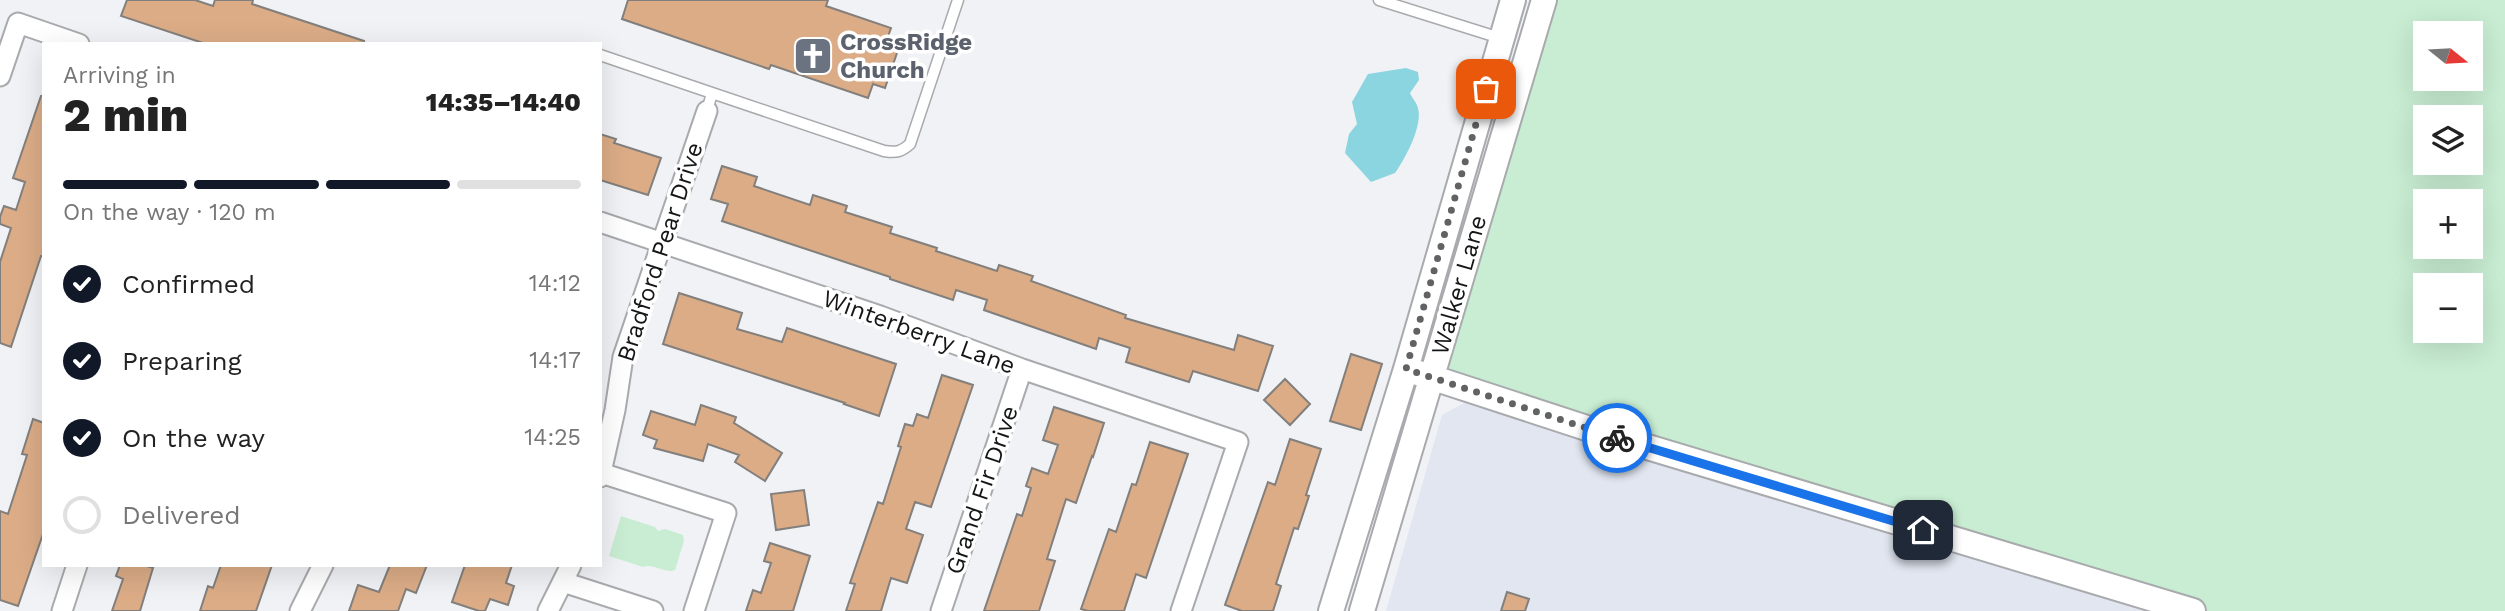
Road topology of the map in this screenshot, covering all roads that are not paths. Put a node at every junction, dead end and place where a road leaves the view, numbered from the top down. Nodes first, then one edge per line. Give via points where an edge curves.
1 (958, 0) edge
2 (1379, 0) edge
3 (1513, 0) edge
4 (1544, 0) edge
5 (1500, 38) junction
6 (73, 42) edge
7 (1529, 48) junction
8 (602, 56) edge
9 (0, 76) edge
10 (710, 102) junction
11 (602, 223) edge
12 (662, 243) junction
13 (1022, 369) junction
14 (1406, 369) junction
15 (1432, 378) junction
16 (602, 470) edge
17 (602, 475) edge
18 (76, 567) edge
19 (322, 567) edge
20 (567, 574) edge
21 (62, 611) edge
22 (300, 611) edge
23 (548, 611) edge
24 (653, 611) edge
25 (694, 611) edge
26 (941, 611) edge
27 (1181, 611) edge
28 (1331, 611) edge
29 (1362, 611) edge
30 (2193, 611) edge

1 - 10 lane via 910,144 903,151 884,150
2 - 5 lane
3 - 5 street, Walker Lane
4 - 7 street, Walker Lane
5 - 7 street
5 - 14 street, Walker Lane
6 - 9 street via 18,23
7 - 15 street, Walker Lane
8 - 10 lane
10 - 12 street, Bradford Pear Drive
11 - 12 street, Winterberry Lane
12 - 13 street, Winterberry Lane
12 - 16 street, Bradford Pear Drive via 623,357
13 - 26 street, Grand Fir Drive
13 - 27 street, Winterberry Lane via 1238,442
14 - 15 street
14 - 28 street, Walker Lane
15 - 29 street, Walker Lane
15 - 30 street
17 - 25 street via 726,513
18 - 21 street
19 - 22 street
20 - 23 street
20 - 24 street

